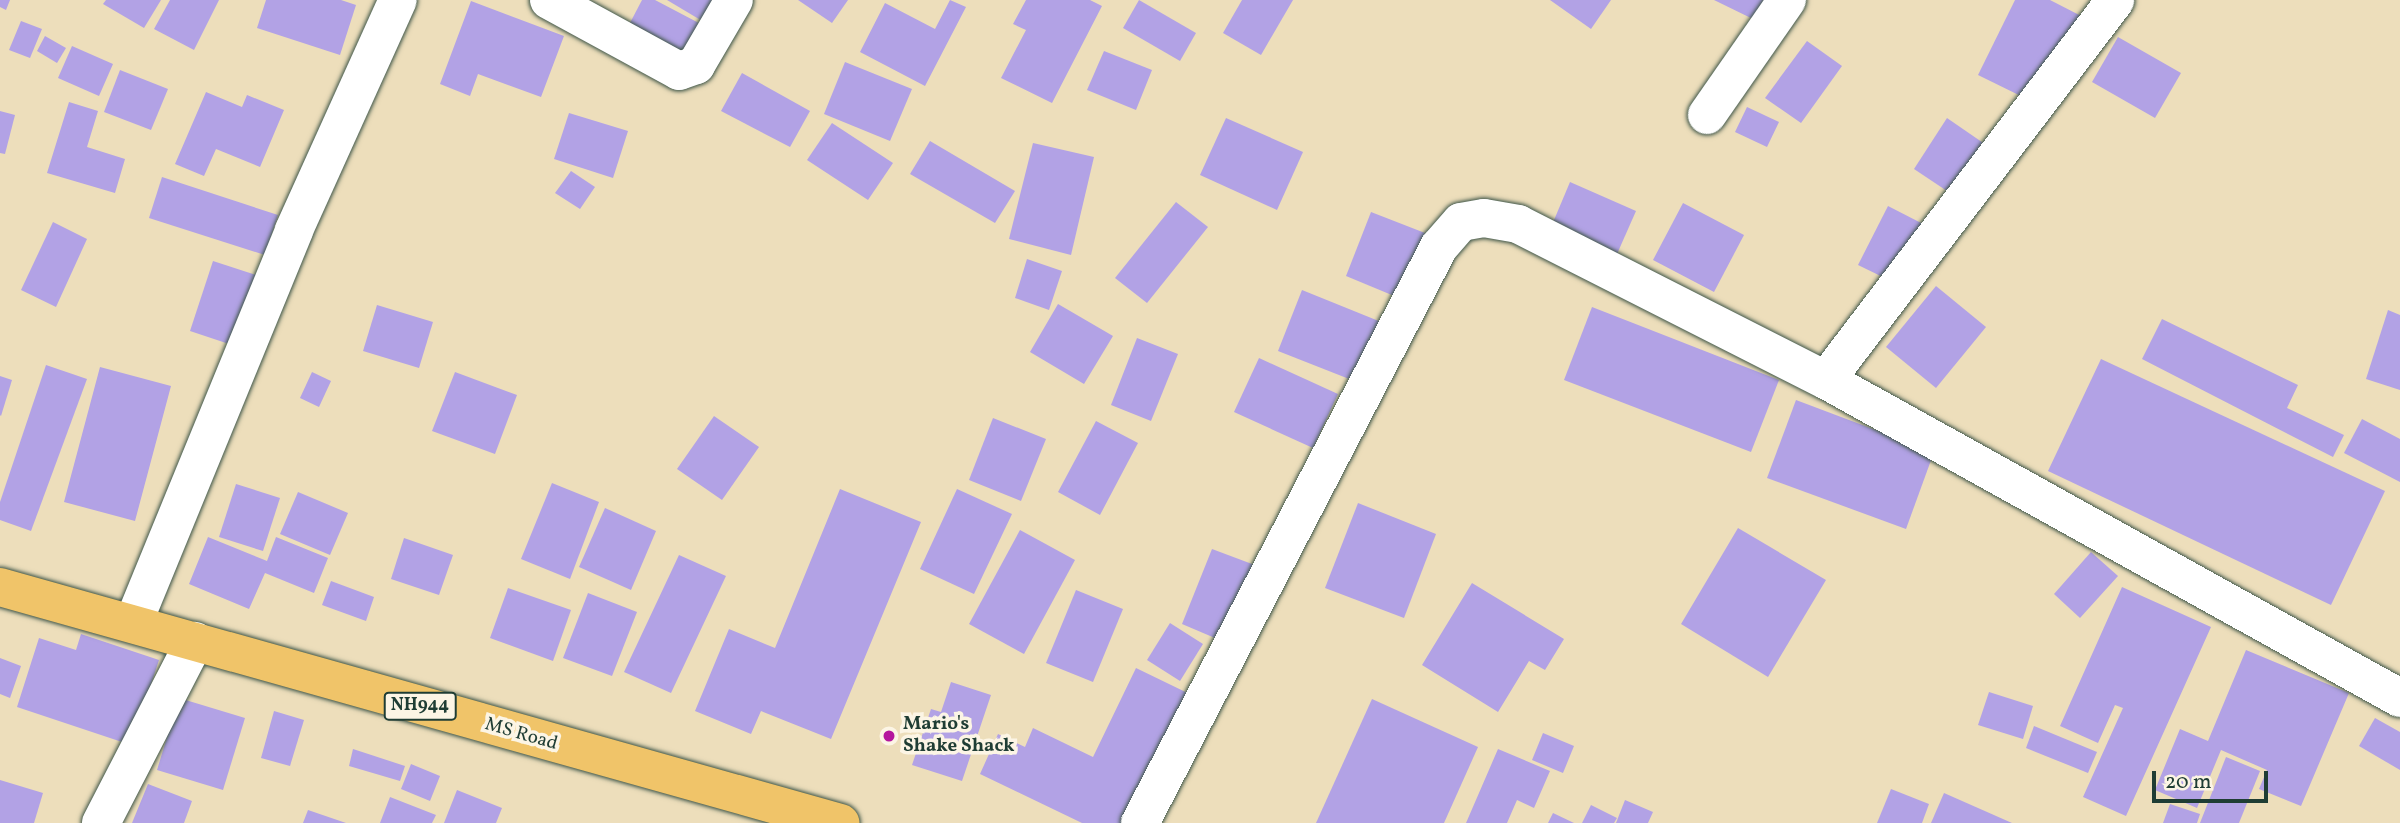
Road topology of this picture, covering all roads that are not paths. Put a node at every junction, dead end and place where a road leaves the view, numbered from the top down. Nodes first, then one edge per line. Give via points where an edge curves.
1 (398, 0) edge
2 (549, 0) edge
3 (734, 0) edge
4 (1787, 0) edge
5 (2115, 0) edge
6 (1707, 115) dead end
7 (1826, 380) junction
8 (0, 587) edge
9 (134, 621) junction
10 (195, 641) junction
11 (2400, 698) edge
12 (101, 823) edge
13 (840, 823) edge
14 (1140, 823) edge

1 - 9 street via 294,230
2 - 3 street via 679,71 696,65
4 - 6 street
5 - 7 street
7 - 11 street
7 - 14 street via 1518,224 1484,218 1461,222 1439,247
8 - 9 highway, MS Road / NH944
9 - 10 highway, MS Road / NH944
10 - 12 street
10 - 13 highway, MS Road / NH944

